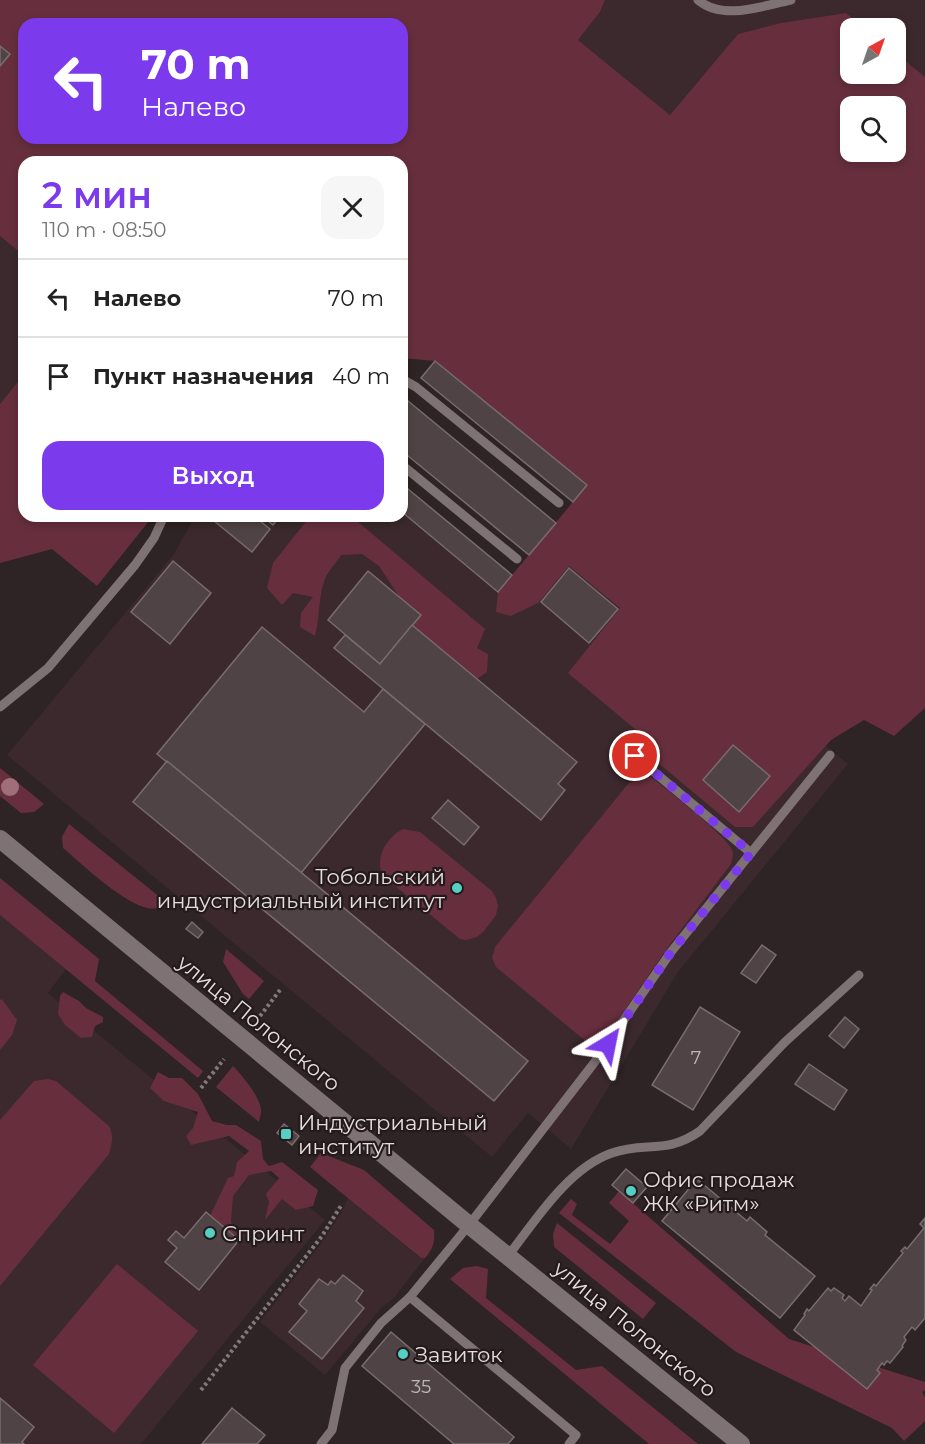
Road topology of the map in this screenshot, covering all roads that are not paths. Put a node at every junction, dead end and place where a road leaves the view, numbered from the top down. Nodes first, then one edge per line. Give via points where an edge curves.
1 (698, 0) edge
2 (791, 0) edge
3 (408, 382) edge
4 (408, 470) edge
5 (559, 503) dead end
6 (162, 522) edge
7 (517, 559) dead end
8 (0, 707) edge
9 (830, 755) dead end
10 (635, 756) dead end
11 (0, 839) edge
12 (751, 853) junction
13 (859, 975) dead end
14 (469, 1225) junction
15 (508, 1256) junction
16 (410, 1297) junction
17 (321, 1444) edge
18 (569, 1444) edge
19 (741, 1444) edge

1 - 2 lane via 720,11
3 - 5 lane
4 - 7 lane
6 - 8 lane via 135,565 48,668
9 - 12 lane
10 - 12 lane
11 - 14 main road, улица Полонского
12 - 14 lane via 671,952 594,1063
13 - 15 lane via 778,1049 700,1131 673,1145 612,1153 590,1165 557,1194
14 - 15 main road, улица Полонского
14 - 16 lane
15 - 19 main road, улица Полонского
16 - 17 lane via 381,1323 345,1368 332,1430
16 - 18 lane via 576,1436

